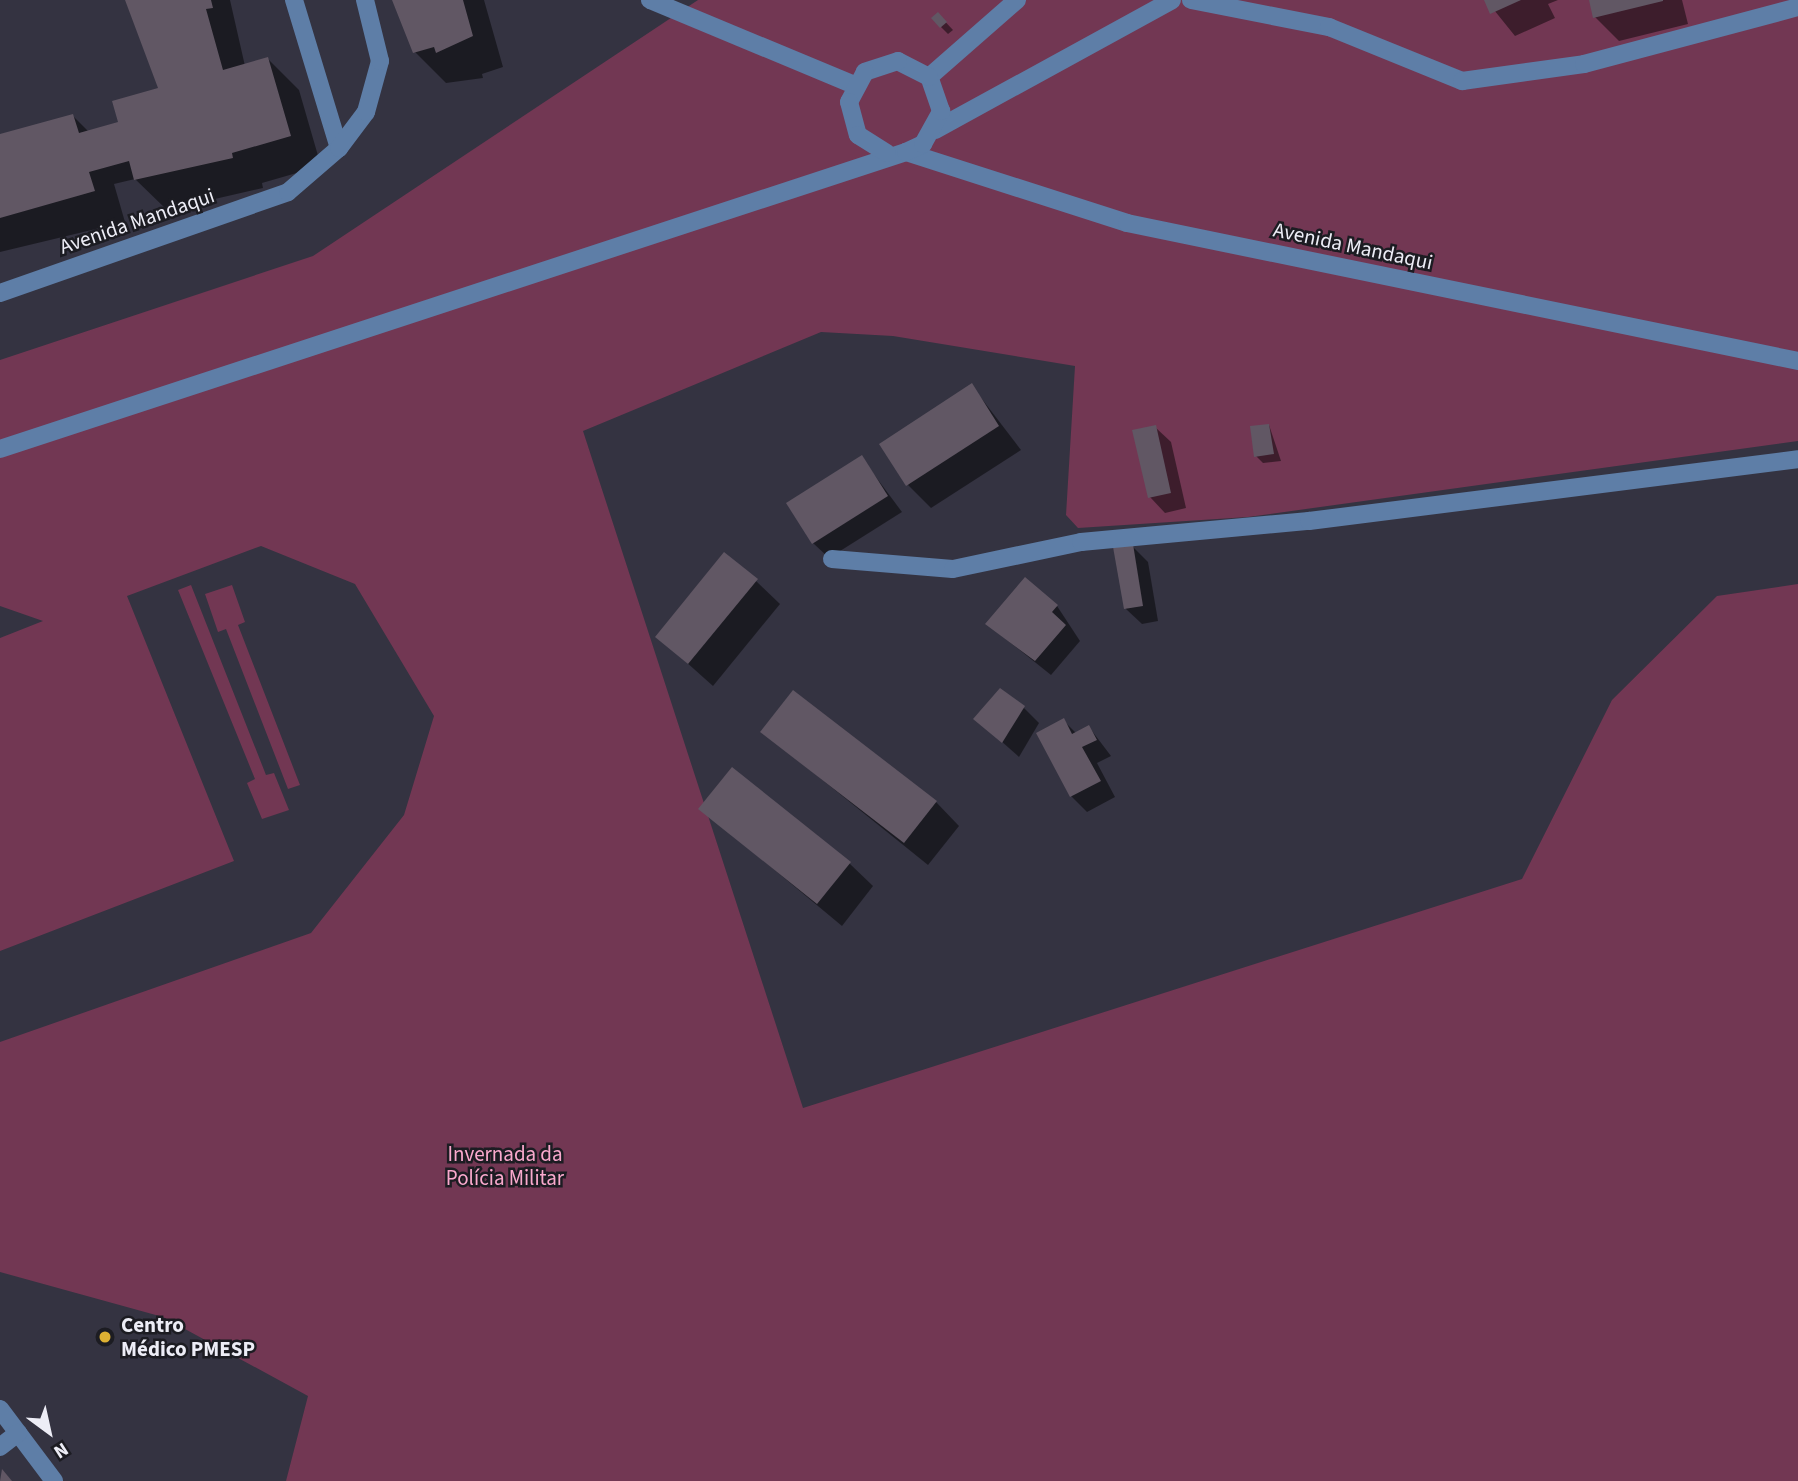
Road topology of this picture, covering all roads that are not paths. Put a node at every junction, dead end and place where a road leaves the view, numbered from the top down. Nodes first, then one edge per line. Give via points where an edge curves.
1 (294, 0) edge
2 (365, 0) edge
3 (650, 0) edge
4 (1017, 0) edge
5 (1172, 0) edge
6 (1191, 0) edge
7 (1798, 7) edge
8 (929, 77) junction
9 (854, 85) junction
10 (935, 130) junction
11 (339, 148) junction
12 (906, 152) junction
13 (887, 153) junction
14 (0, 293) edge
15 (1798, 361) edge
16 (0, 449) edge
17 (1798, 459) edge
18 (832, 559) dead end
19 (0, 1409) edge
20 (18, 1433) junction
21 (0, 1447) edge
22 (54, 1481) edge

1 - 11 street
2 - 11 street via 380,61 366,112
3 - 9 street
4 - 8 street
5 - 10 street
6 - 7 street via 1329,27 1462,81 1584,64
8 - 9 street via 898,61 866,72
8 - 10 street via 940,102
9 - 13 street via 850,119 858,135
10 - 12 street
11 - 14 street, Avenida Mandaqui via 288,192
12 - 13 street
12 - 15 street, Avenida Mandaqui via 1127,223
13 - 16 street
17 - 18 street via 1309,521 1081,542 953,569
19 - 20 street
20 - 21 street
20 - 22 street

